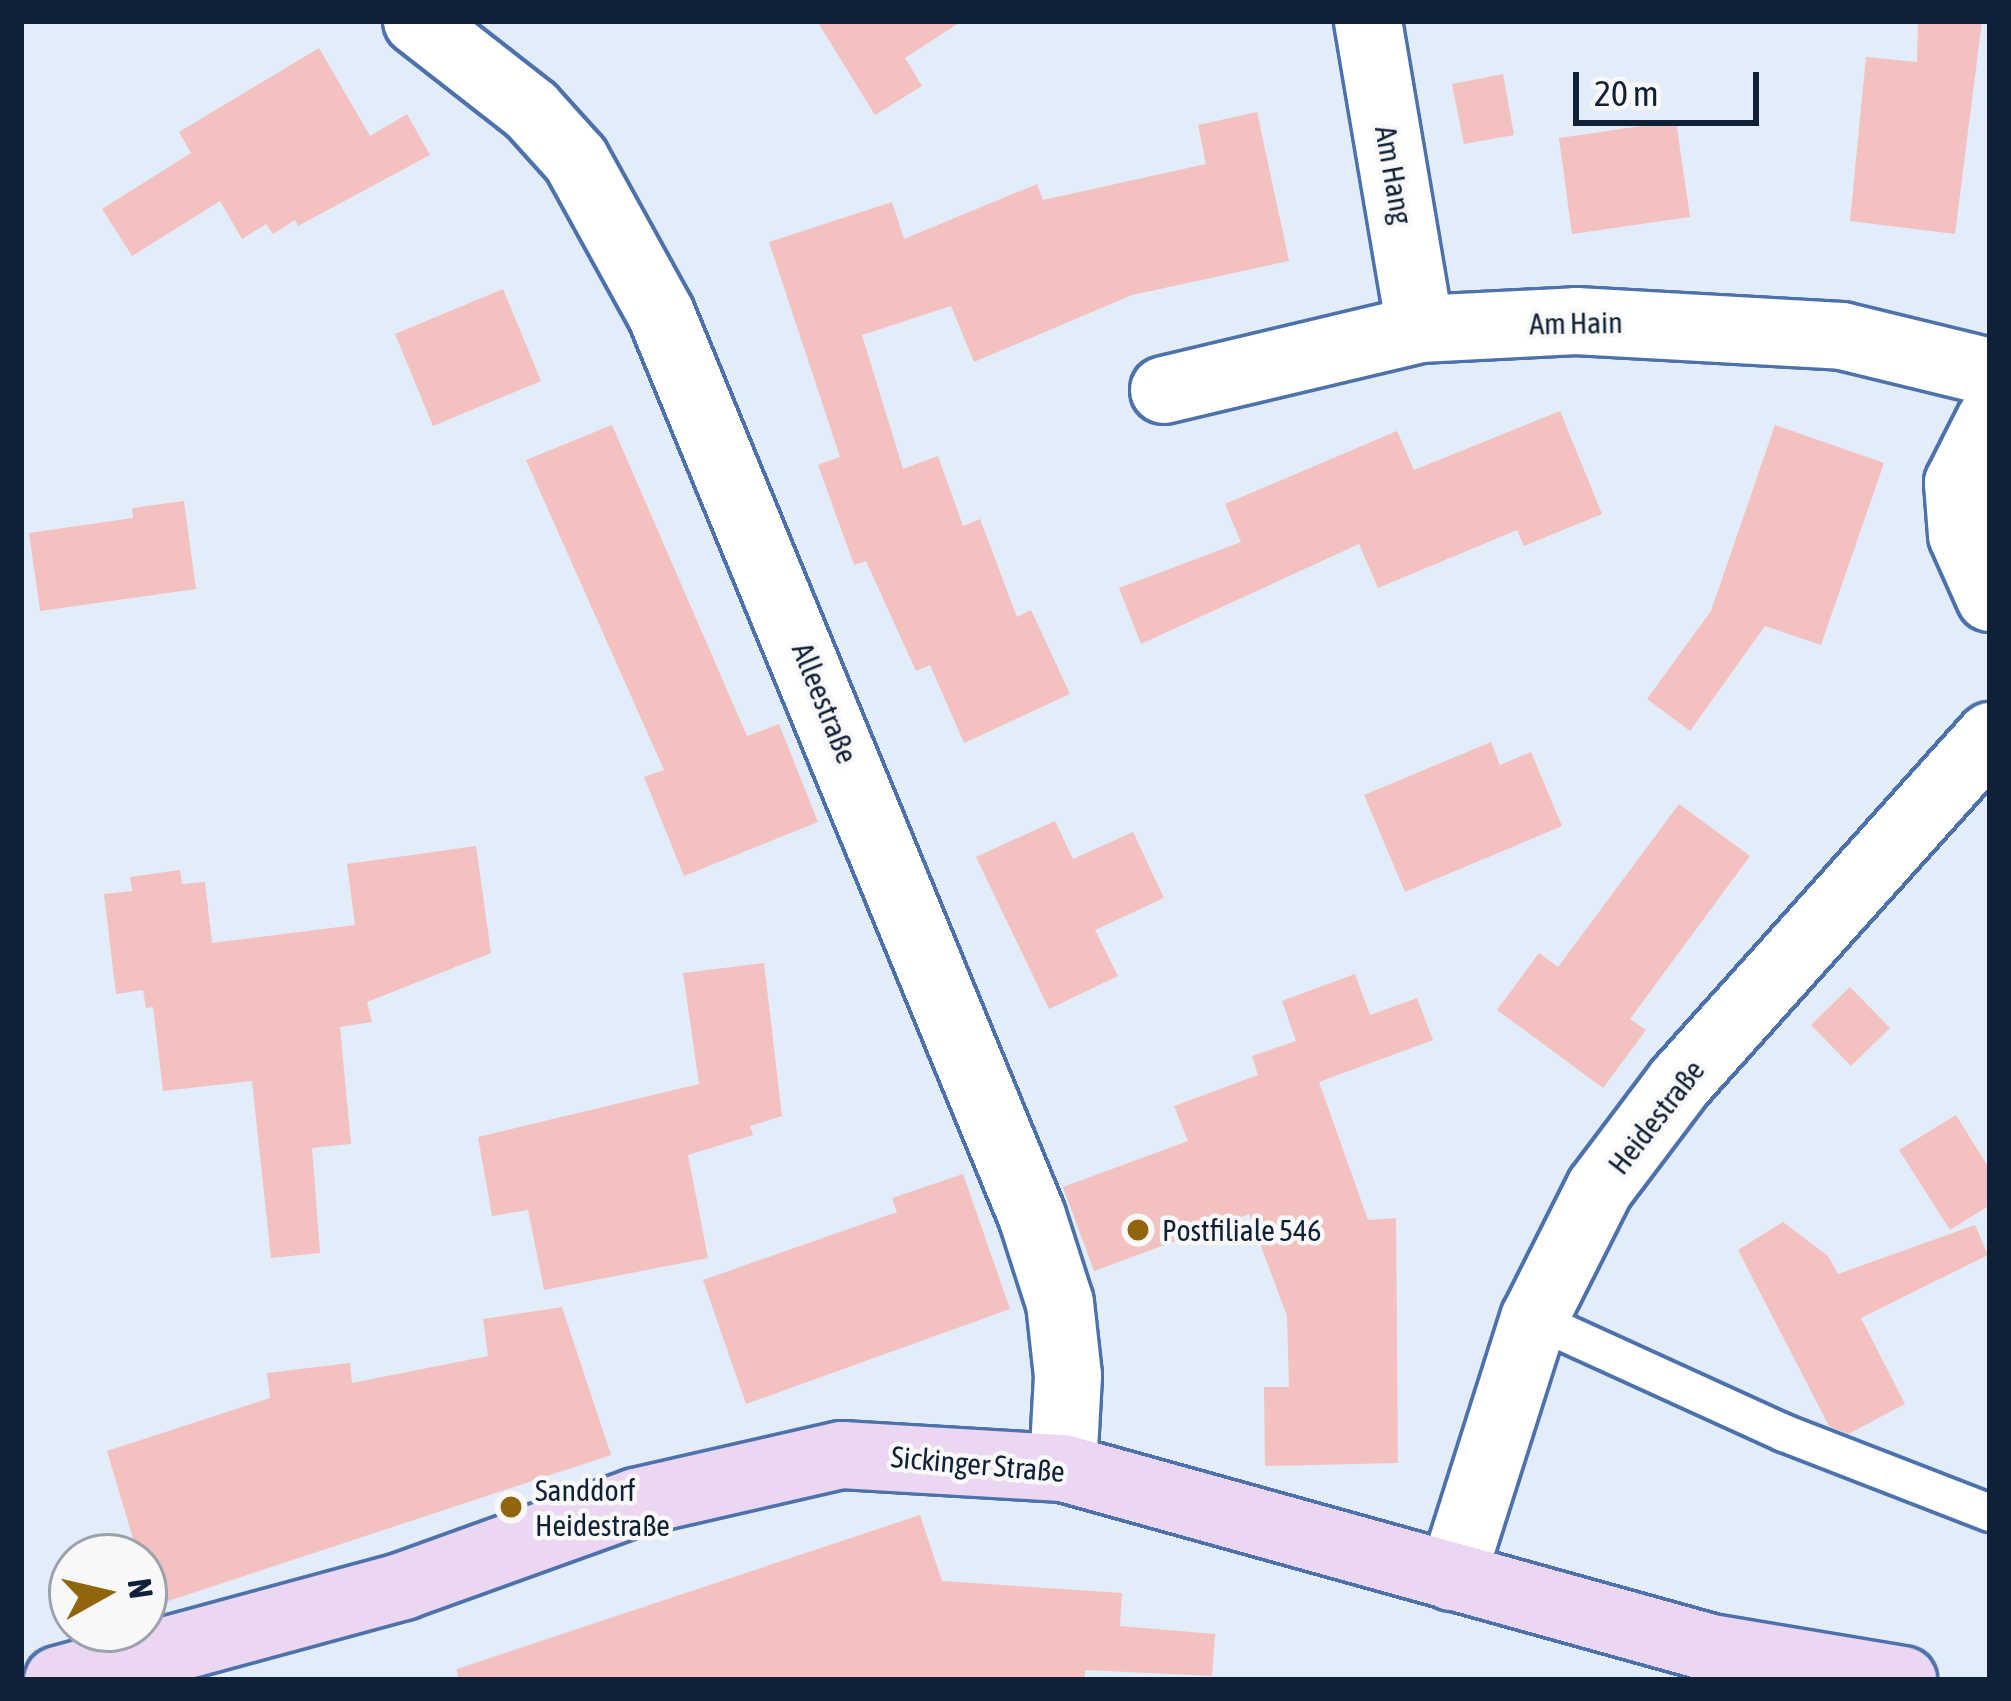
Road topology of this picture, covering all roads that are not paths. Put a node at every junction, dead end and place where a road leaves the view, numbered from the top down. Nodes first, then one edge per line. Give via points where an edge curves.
1 (417, 21) edge
2 (1368, 21) edge
3 (1420, 329) junction
4 (1990, 372) edge
5 (1164, 390) dead end
6 (1990, 420) edge
7 (1990, 598) edge
8 (1990, 736) edge
9 (1534, 1319) junction
10 (1063, 1468) junction
11 (1990, 1513) edge
12 (1452, 1576) junction
13 (1708, 1664) edge
14 (58, 1680) edge
15 (1903, 1680) edge

1 - 10 street, Alleestraße via 531,110 576,160 661,314 1032,1216 1060,1303 1068,1376
2 - 3 street, Am Hang
3 - 4 street, Am Hain via 1721,324 1842,336
3 - 5 street, Am Hain
6 - 7 street via 1958,483 1962,535
8 - 9 street, Heidestraße via 1680,1082 1600,1188
9 - 11 lane via 1784,1433
9 - 12 street, Heidestraße
10 - 12 street, Sickinger Straße
10 - 14 street, Sickinger Straße via 842,1455 749,1472 636,1502 403,1586
12 - 13 street, Sickinger Straße
13 - 15 street, Sickinger Straße

